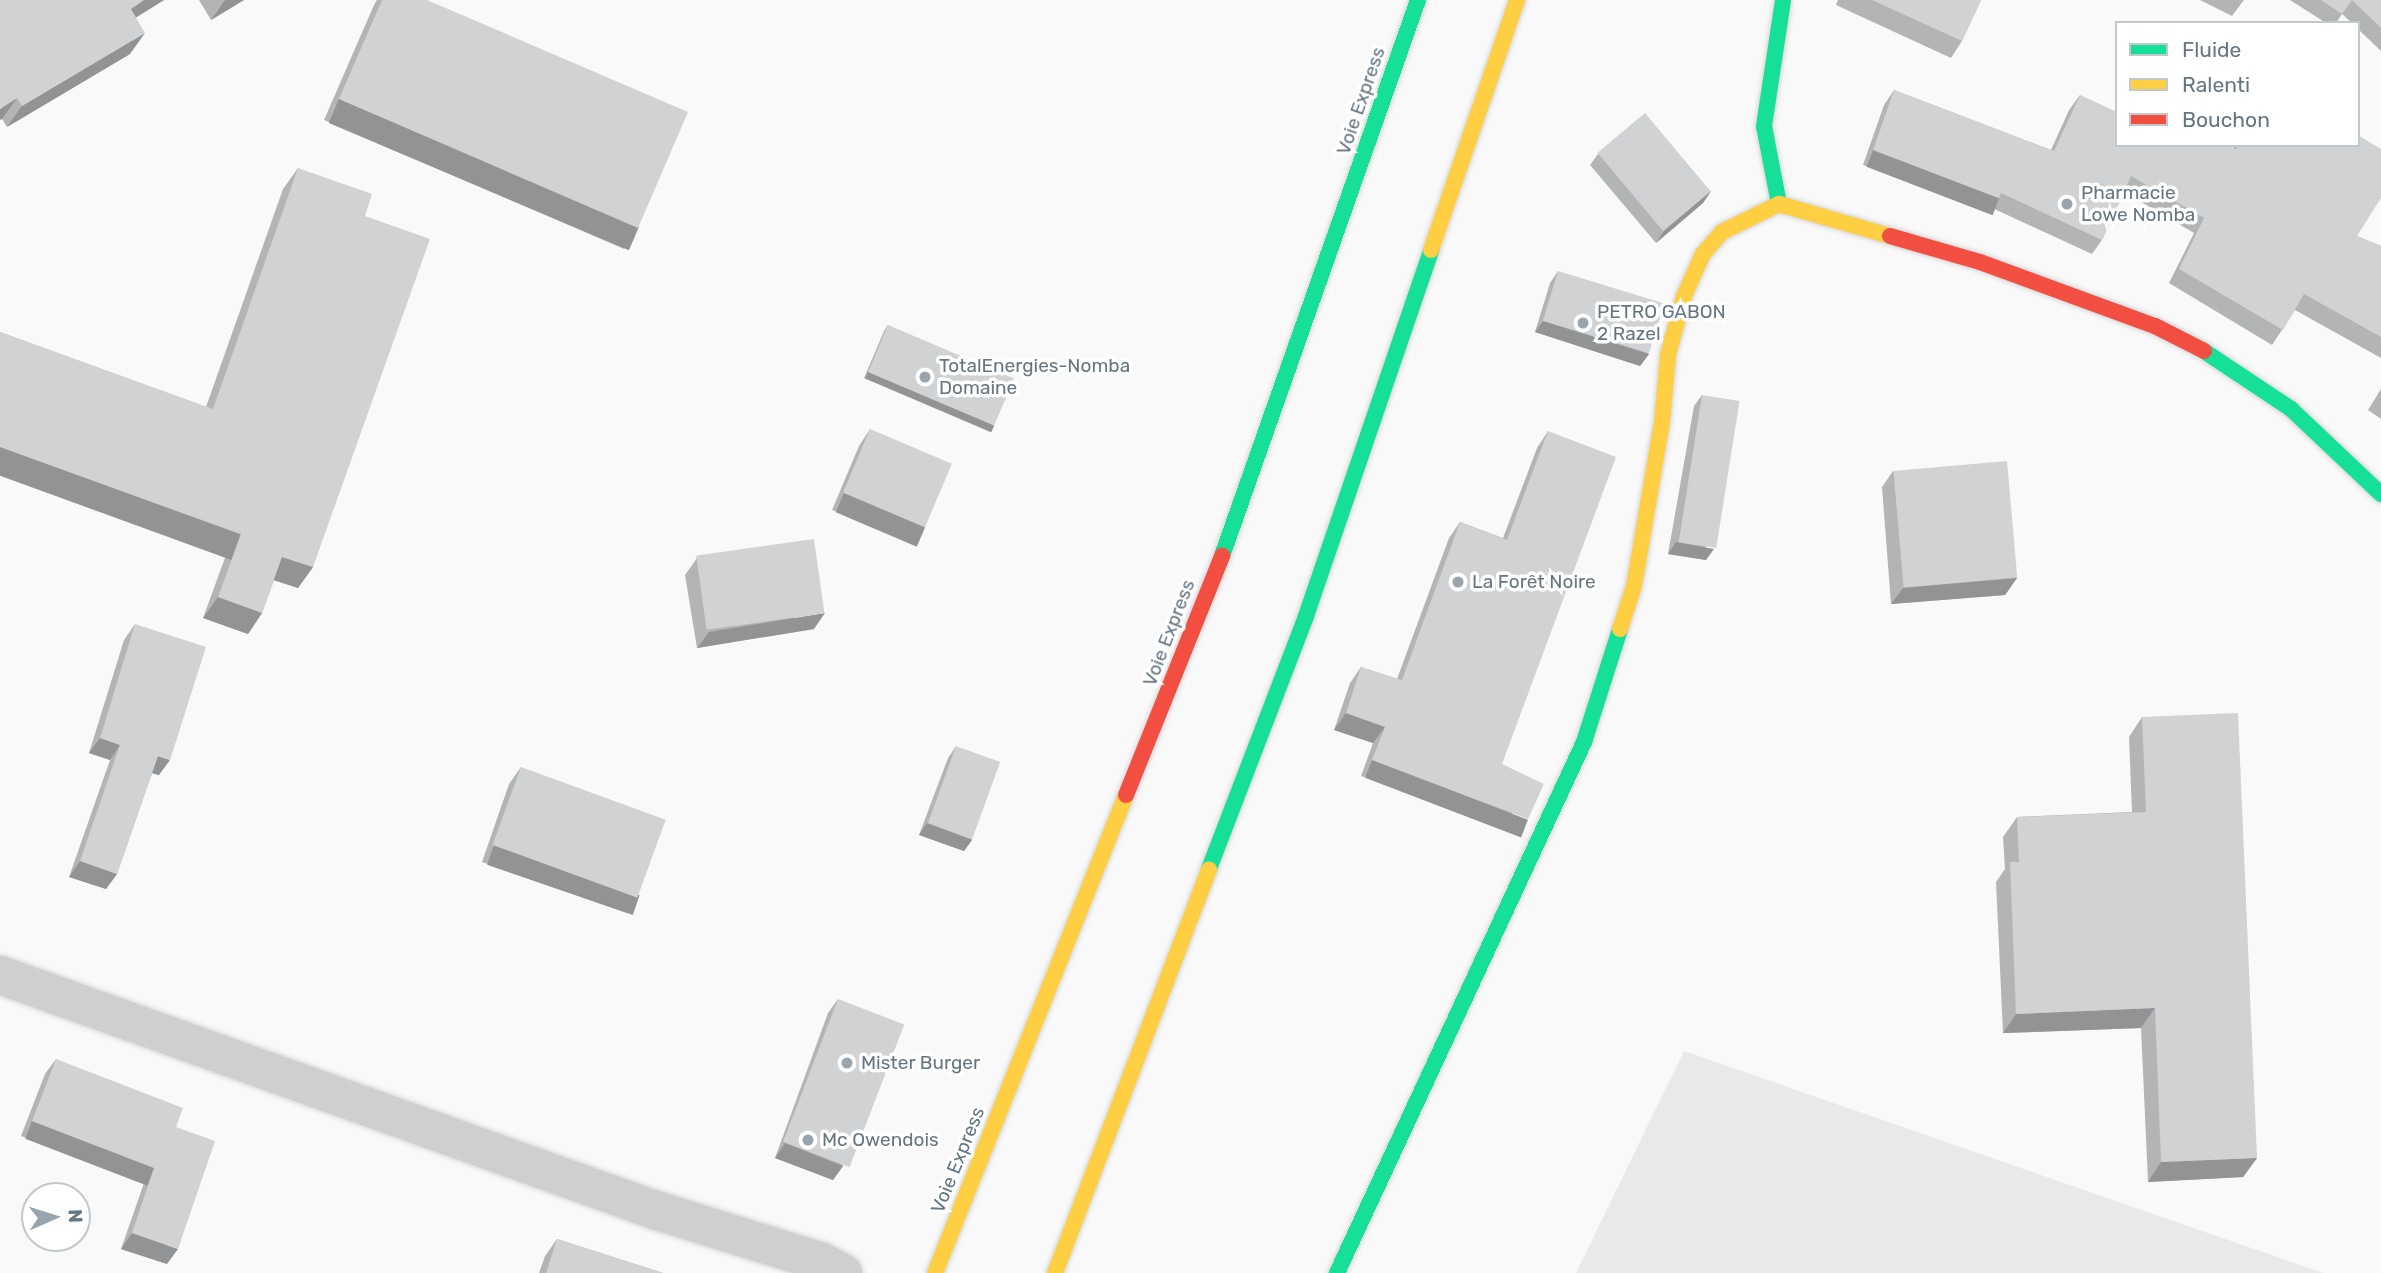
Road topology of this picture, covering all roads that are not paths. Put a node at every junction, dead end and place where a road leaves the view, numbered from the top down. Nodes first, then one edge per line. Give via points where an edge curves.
1 (1418, 0) edge
2 (1517, 0) edge
3 (1783, 0) edge
4 (1779, 204) junction
5 (2381, 494) edge
6 (0, 975) edge
7 (843, 1273) edge
8 (935, 1273) edge
9 (1055, 1273) edge
10 (1337, 1273) edge

1 - 8 main road, Voie Express via 1247,494
2 - 9 main road via 1306,617
3 - 4 main road via 1764,125
4 - 5 main road via 1980,262 2155,326 2213,356 2291,410
4 - 10 main road via 1722,232 1703,254 1684,296 1668,355 1662,422 1634,586 1584,742
6 - 7 street

